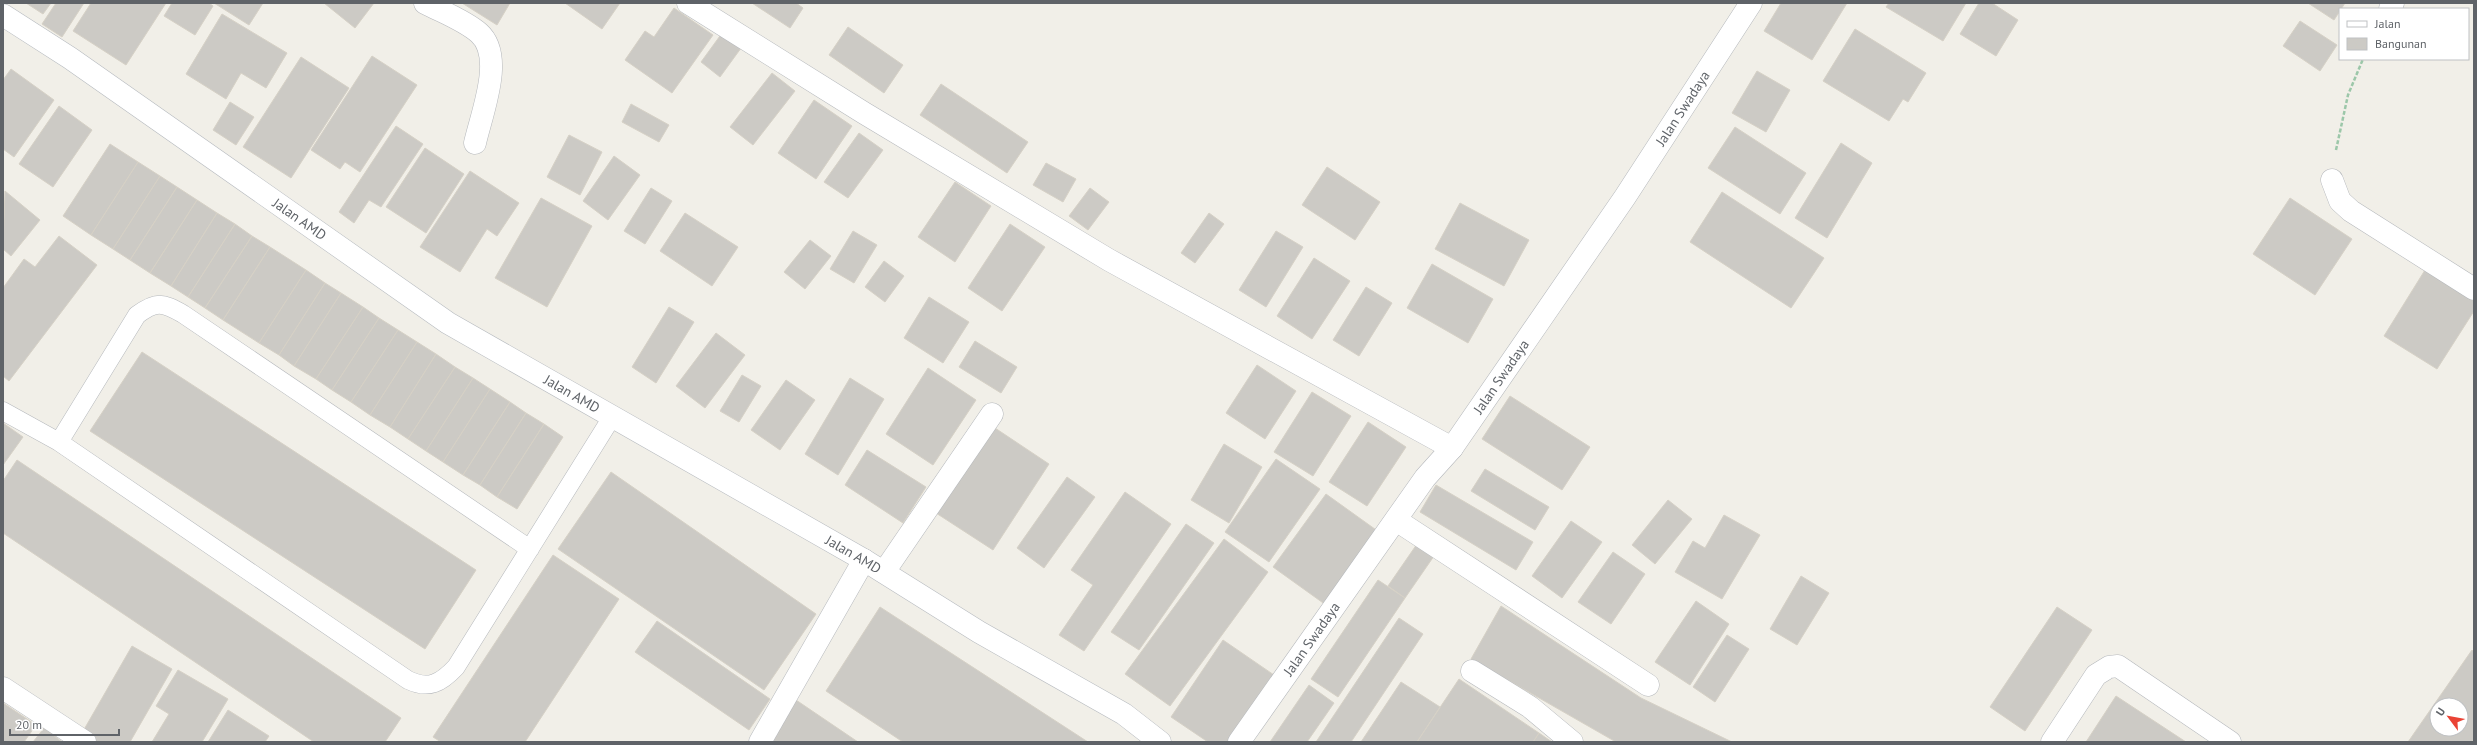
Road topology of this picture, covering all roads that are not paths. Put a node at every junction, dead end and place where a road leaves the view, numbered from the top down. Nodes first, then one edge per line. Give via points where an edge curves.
1 (425, 3) edge
2 (688, 3) edge
3 (1751, 3) edge
4 (3, 15) edge
5 (475, 143) dead end
6 (2332, 180) road end
7 (2474, 289) edge
8 (3, 411) edge
9 (992, 414) dead end
10 (612, 417) junction
11 (59, 442) junction
12 (1452, 448) junction
13 (1396, 520) junction
14 (530, 549) junction
15 (864, 560) junction
16 (884, 572) junction
17 (1472, 671) dead end
18 (1648, 685) dead end
19 (3, 688) edge
20 (85, 742) edge
21 (760, 742) edge
22 (1160, 742) edge
23 (1239, 742) edge
24 (1572, 742) edge
25 (2052, 742) edge
26 (2230, 742) edge

1 - 5 street via 478,32 488,43 493,65
2 - 12 street via 864,113 1109,260
3 - 12 street, Jalan Swadaya via 1625,197
4 - 10 street, Jalan AMD via 70,58 448,323
6 - 7 street via 2340,200 2351,211
8 - 11 lane
9 - 16 street
10 - 14 lane
10 - 15 street, Jalan AMD
11 - 14 lane via 417,685 438,684 456,667
11 - 14 lane via 137,315 151,305 161,304 183,314
12 - 13 street, Jalan Swadaya via 1426,478
13 - 18 street
13 - 23 street, Jalan Swadaya
15 - 16 street, Jalan AMD
15 - 21 street
16 - 22 street, Jalan AMD via 979,632 1124,714
17 - 24 street via 1530,707
19 - 20 street
25 - 26 street via 2096,676 2109,667 2118,666

